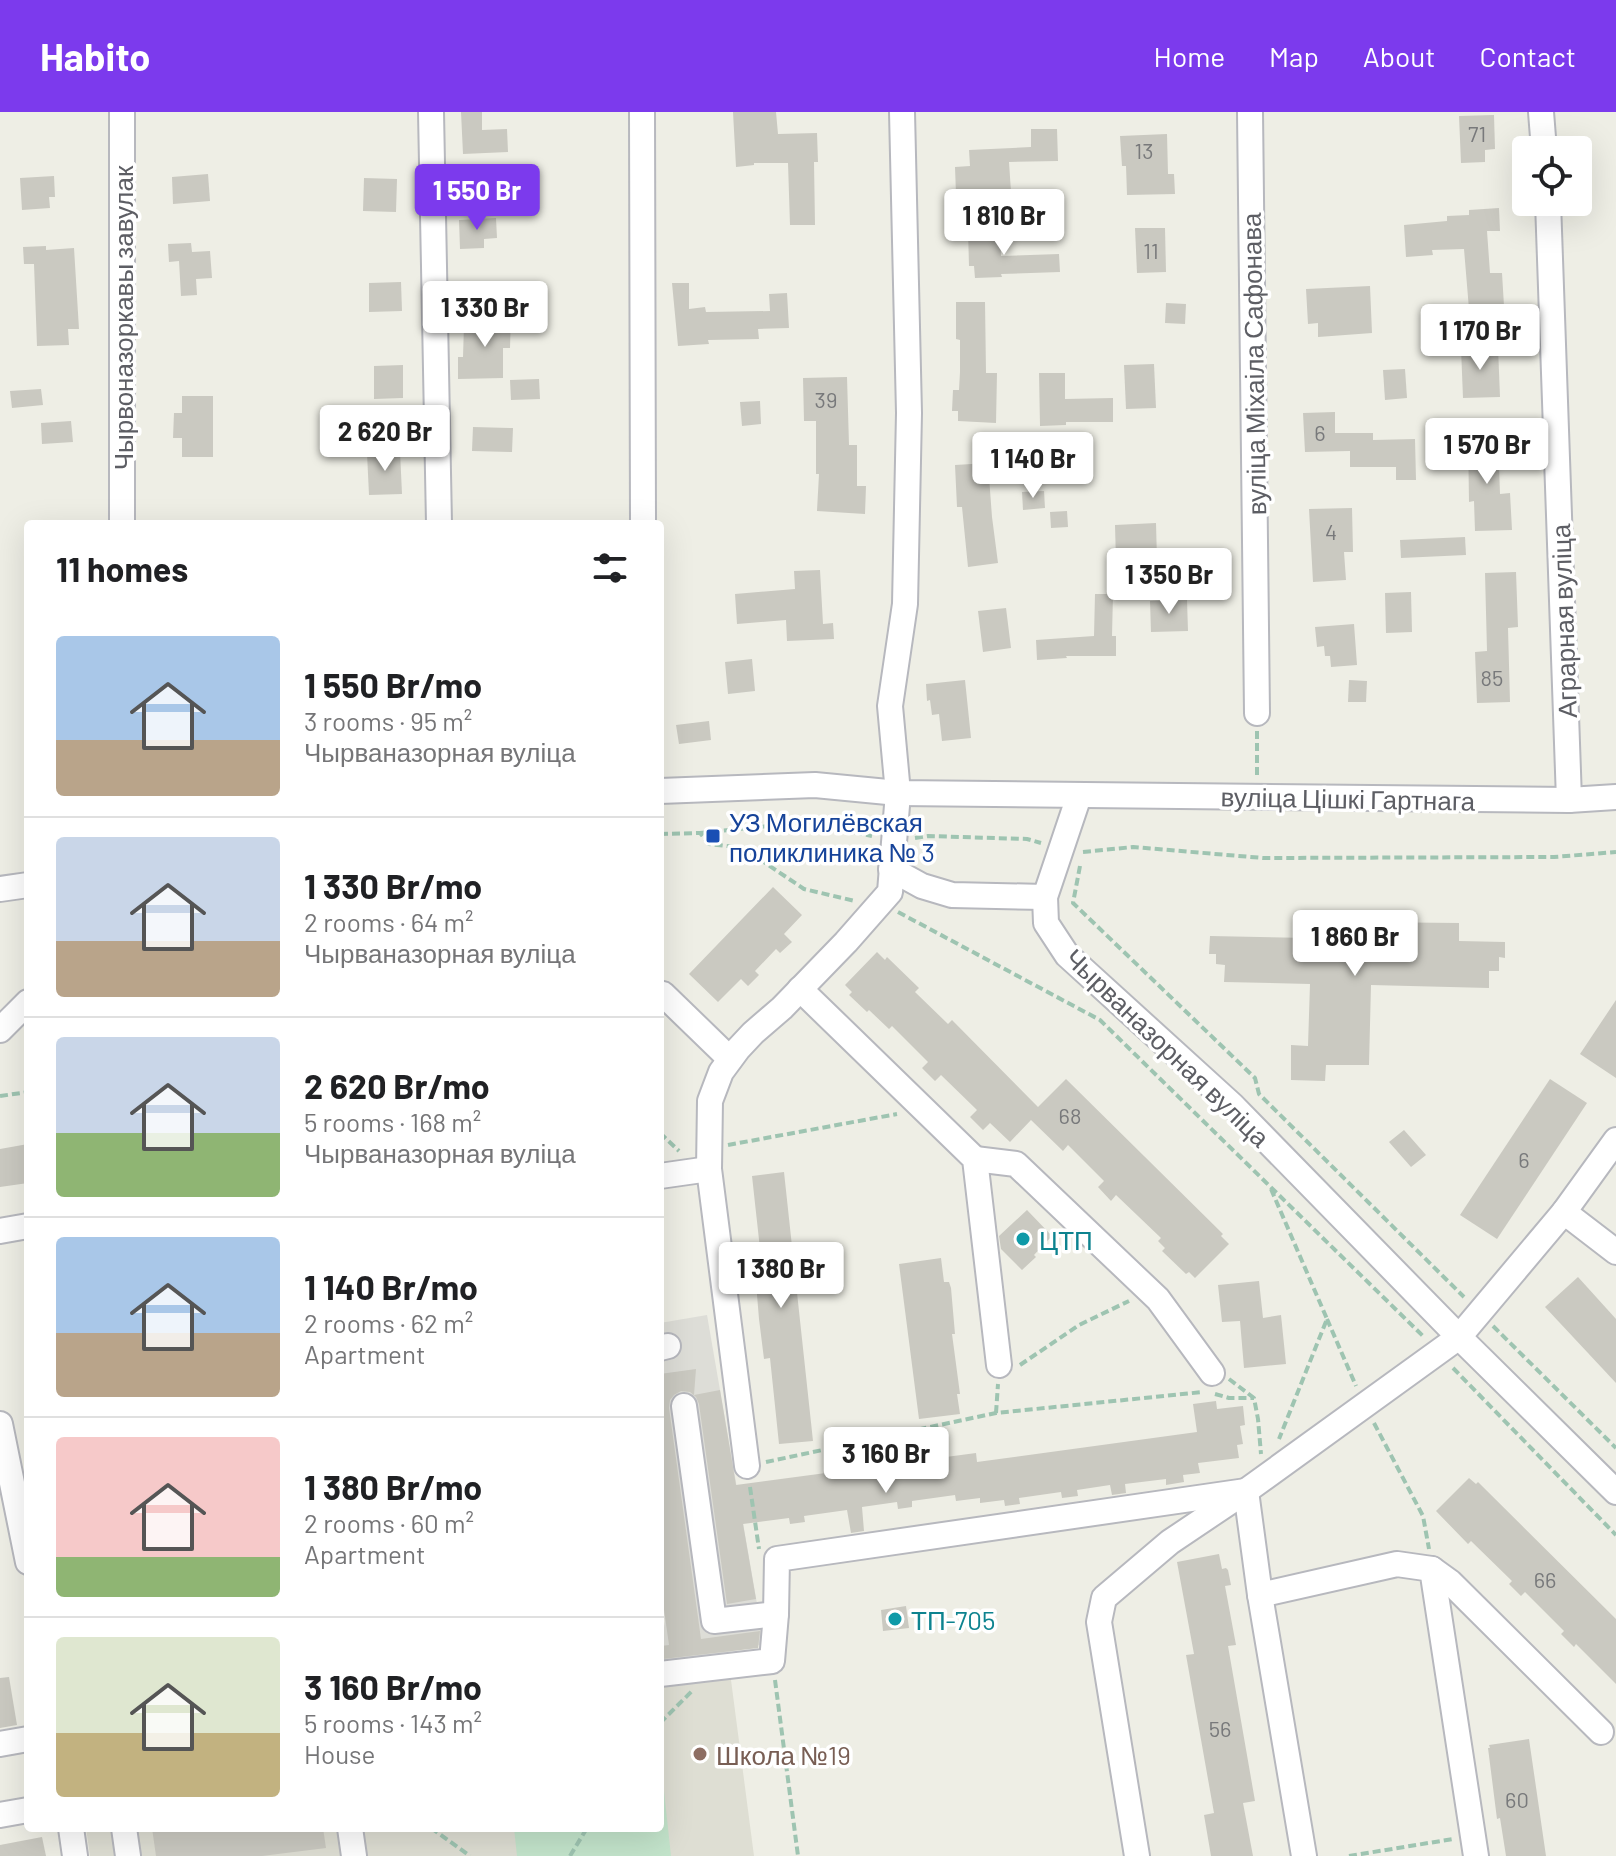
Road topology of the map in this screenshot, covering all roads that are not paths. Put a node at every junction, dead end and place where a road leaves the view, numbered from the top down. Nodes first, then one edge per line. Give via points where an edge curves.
1 (122, 112) edge
2 (431, 112) edge
3 (642, 112) edge
4 (902, 112) edge
5 (1250, 112) edge
6 (1541, 112) edge
7 (1543, 136) edge
8 (1548, 216) edge
9 (122, 520) edge
10 (439, 520) edge
11 (643, 520) edge
12 (1257, 713) road end
13 (664, 786) edge
14 (898, 793) junction
15 (1079, 796) junction
16 (1616, 797) edge
17 (1569, 800) junction
18 (891, 869) junction
19 (24, 886) edge
20 (0, 889) edge
21 (1045, 897) junction
22 (800, 989) junction
23 (664, 995) edge
24 (24, 1006) edge
25 (0, 1030) edge
26 (730, 1059) junction
27 (1616, 1140) edge
28 (709, 1159) junction
29 (975, 1159) junction
30 (664, 1175) edge
31 (1564, 1212) junction
32 (24, 1227) edge
33 (0, 1231) edge
34 (1616, 1252) edge
35 (1459, 1337) junction
36 (999, 1372) road end
37 (1212, 1373) road end
38 (684, 1406) dead end
39 (0, 1424) edge
40 (747, 1466) road end
41 (1254, 1485) junction
42 (1616, 1492) edge
43 (11, 1531) edge
44 (24, 1555) edge
45 (1432, 1569) junction
46 (1260, 1595) junction
47 (776, 1614) junction
48 (664, 1674) edge
49 (1601, 1732) dead end
50 (24, 1740) edge
51 (0, 1744) edge
52 (24, 1811) edge
53 (0, 1815) edge
54 (72, 1832) edge
55 (125, 1832) edge
56 (351, 1832) edge
57 (1474, 1846) edge
58 (75, 1856) edge
59 (128, 1856) edge
60 (354, 1856) edge
61 (1137, 1856) edge
62 (1304, 1856) edge

1 - 9 street, Чырвоназоркавы завулак
2 - 10 street
3 - 11 street
4 - 14 street via 909,413 905,604 890,706
5 - 12 street, вуліца Міхаіла Сафонава
6 - 7 street
8 - 17 street, Аграрная вуліца
13 - 14 street via 815,785
14 - 15 street
14 - 18 street
15 - 17 street, вуліца Цішкі Гартнага
15 - 21 street
16 - 17 street, вуліца Цішкі Гартнага
18 - 21 street via 952,895
18 - 22 street via 890,892
19 - 20 street
21 - 35 street, Чырваназорная вуліца via 1046,923 1067,955 1232,1105
22 - 26 street
22 - 29 street
23 - 26 street
24 - 25 street
26 - 28 street via 710,1101
27 - 31 street
28 - 30 street
28 - 40 street
29 - 36 street
29 - 37 street via 1016,1164 1158,1299
31 - 34 street
31 - 35 street
32 - 33 street
35 - 41 street
35 - 42 street, Чырваназорная вуліца
38 - 47 street via 714,1621
39 - 43 street
41 - 46 street
41 - 47 street via 777,1559
41 - 61 street via 1170,1542 1104,1598 1099,1622
43 - 44 street
45 - 46 street via 1397,1564
45 - 49 street
45 - 57 street
46 - 62 street
47 - 48 street via 772,1661
50 - 51 street
52 - 53 street
54 - 58 street
55 - 59 street
56 - 60 street

